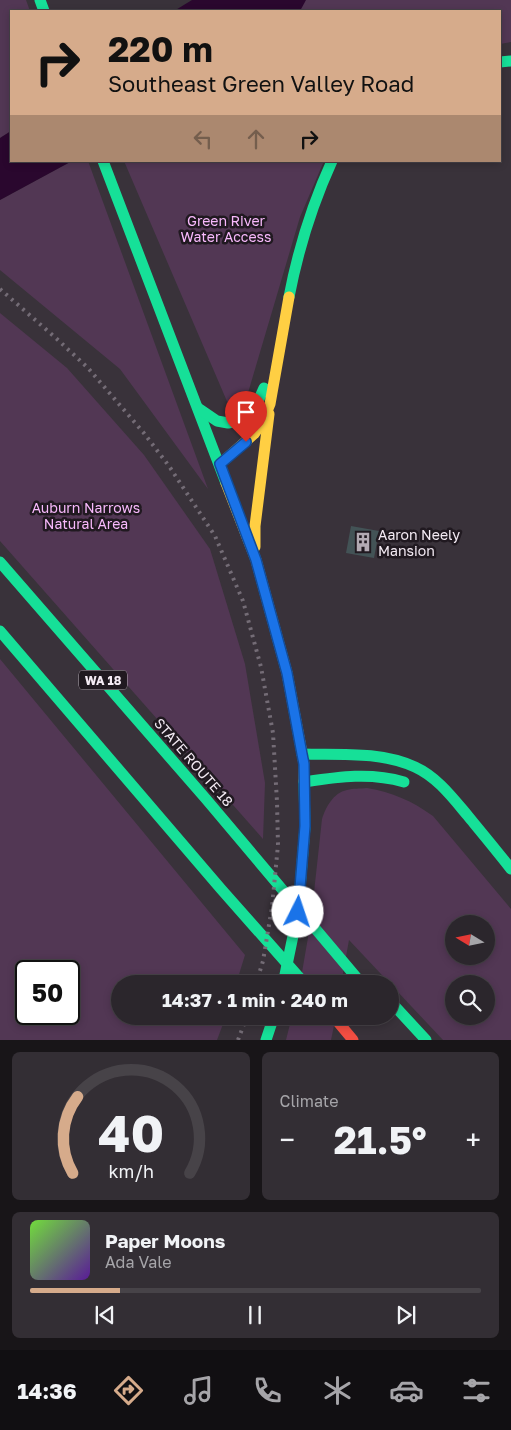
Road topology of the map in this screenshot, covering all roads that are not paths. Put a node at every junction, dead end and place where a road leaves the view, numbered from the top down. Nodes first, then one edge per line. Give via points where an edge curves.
1 (103, 162) edge
2 (331, 162) edge
3 (282, 334) junction
4 (270, 404) junction
5 (198, 408) junction
6 (220, 464) junction
7 (256, 560) junction
8 (0, 562) edge
9 (0, 631) edge
10 (302, 754) junction
11 (304, 782) junction
12 (411, 785) dead end
13 (511, 869) edge
14 (221, 889) junction
15 (324, 937) junction
16 (282, 975) edge
17 (286, 975) edge
18 (297, 975) edge
19 (355, 975) edge
20 (366, 975) edge
21 (399, 1011) edge
22 (271, 1025) edge
23 (341, 1025) edge
24 (266, 1040) edge
25 (353, 1040) edge
26 (426, 1040) edge

1 - 5 main road
2 - 3 main road via 302,238
3 - 4 main road
3 - 5 main road via 255,408 242,420 217,421
4 - 6 main road via 254,434
4 - 7 main road via 255,526
5 - 6 main road
6 - 7 main road
7 - 10 main road via 287,673
8 - 15 main road, STATE ROUTE 18 / WA 18
9 - 14 main road
10 - 11 main road
10 - 13 main road via 385,758 414,767 446,790
11 - 12 main road via 372,775 390,777
11 - 17 main road via 305,826 298,912
14 - 16 main road
14 - 18 main road
15 - 19 main road, STATE ROUTE 18 / WA 18
15 - 20 main road
21 - 26 main road
22 - 24 main road
23 - 25 main road

